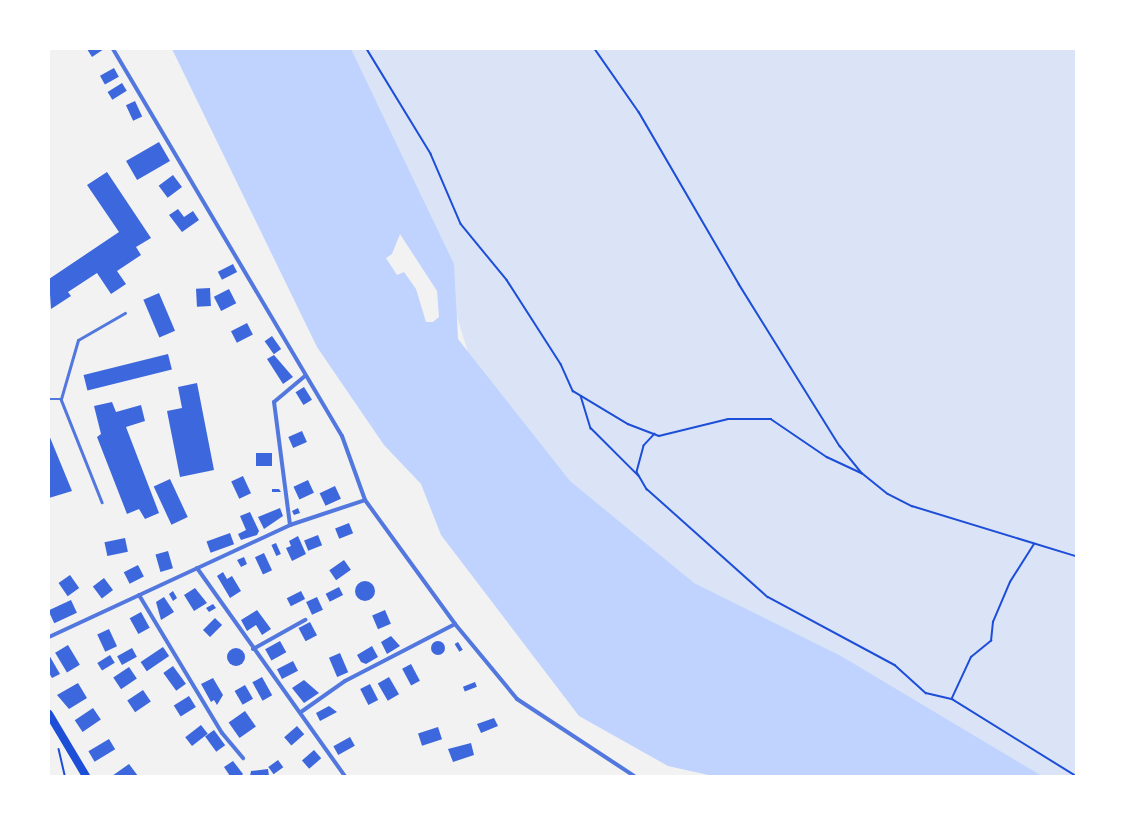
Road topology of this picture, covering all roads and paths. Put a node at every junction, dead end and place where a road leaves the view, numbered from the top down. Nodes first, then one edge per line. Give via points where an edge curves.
1 (113, 49) edge
2 (366, 49) edge
3 (595, 49) edge
4 (125, 313) dead end
5 (305, 376) junction
6 (581, 396) junction
7 (49, 398) edge
8 (61, 398) junction
9 (655, 434) junction
10 (862, 473) junction
11 (641, 478) junction
12 (365, 500) junction
13 (102, 502) dead end
14 (290, 525) junction
15 (1034, 544) junction
16 (1076, 556) edge
17 (196, 568) junction
18 (139, 595) junction
19 (305, 620) dead end
20 (455, 624) junction
21 (49, 637) edge
22 (253, 648) junction
23 (952, 699) junction
24 (301, 712) junction
25 (49, 714) edge
26 (243, 758) dead end
27 (86, 776) edge
28 (345, 776) edge
29 (634, 776) edge
30 (1076, 776) edge

1 - 5 street via 255,284
2 - 6 path via 431,154 461,224 507,280 561,364 573,391
3 - 10 path via 635,105 742,290 840,446
4 - 8 lane via 78,340
5 - 12 street via 342,436
5 - 14 street via 274,402
6 - 9 path via 628,424
6 - 11 path via 591,428
7 - 8 lane
8 - 13 lane
9 - 10 path via 728,419 771,419 827,457
9 - 11 path via 644,446 637,472
10 - 15 path via 888,494 912,506
11 - 23 path via 676,517 768,596 895,665 926,693
12 - 14 street
12 - 20 street
14 - 17 street
15 - 16 path
15 - 23 path via 1010,582 993,622 991,641 971,657
17 - 18 street
17 - 22 street
18 - 21 street
18 - 26 street via 222,733
19 - 22 street
20 - 24 street via 345,681
20 - 29 street via 517,699
22 - 24 street
23 - 30 path
24 - 28 street
25 - 27 main road

